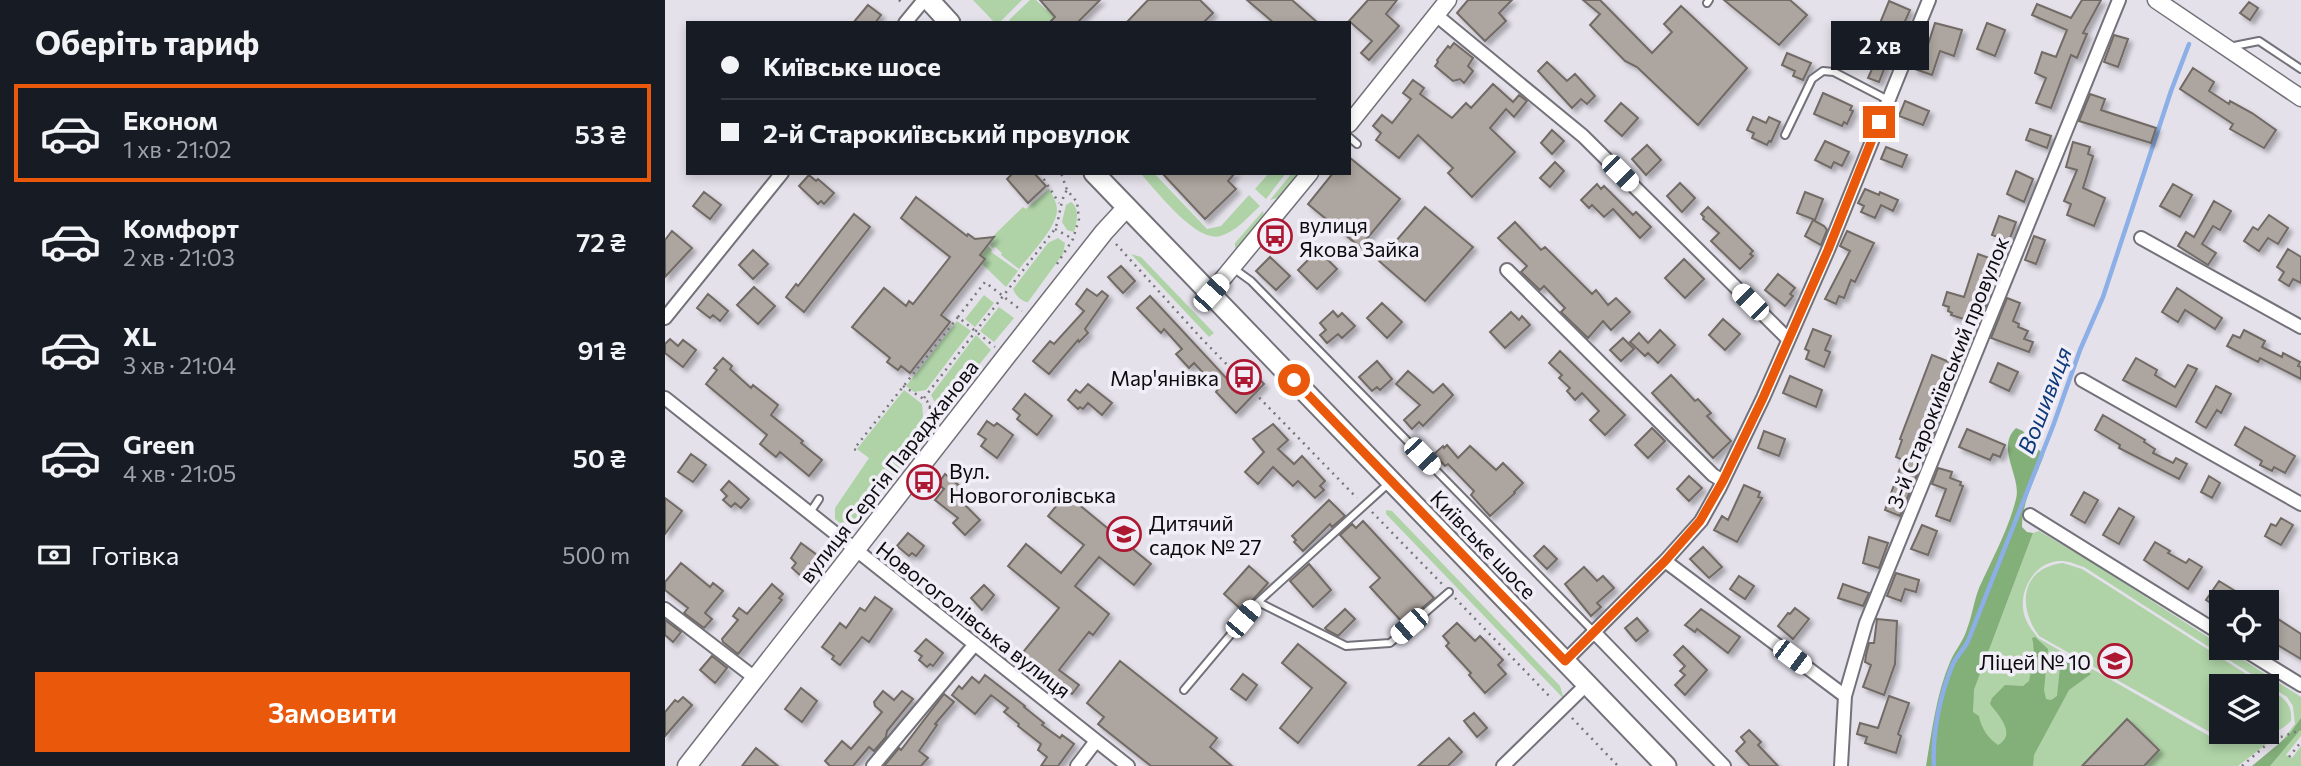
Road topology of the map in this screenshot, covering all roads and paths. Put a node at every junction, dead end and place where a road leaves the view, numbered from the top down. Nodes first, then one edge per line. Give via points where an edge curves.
1 (926, 0) edge
2 (1448, 0) edge
3 (1929, 0) edge
4 (2119, 0) edge
5 (2158, 0) edge
6 (1436, 15) junction
7 (907, 21) edge
8 (948, 21) edge
9 (2227, 47) junction
10 (2301, 69) edge
11 (2301, 98) edge
12 (1888, 100) junction
13 (1351, 121) edge
14 (1785, 135) dead end
15 (1351, 139) edge
16 (1357, 144) dead end
17 (780, 175) edge
18 (1041, 175) edge
19 (1062, 175) edge
20 (1096, 175) edge
21 (1308, 175) edge
22 (1067, 190) junction
23 (1059, 203) junction
24 (1127, 206) junction
25 (1078, 207) dead end
26 (1055, 229) junction
27 (2141, 238) dead end
28 (1073, 239) dead end
29 (1116, 243) dead end
30 (1233, 268) junction
31 (1507, 270) dead end
32 (1211, 293) junction
33 (1002, 296) junction
34 (1022, 312) dead end
35 (957, 317) junction
36 (665, 318) edge
37 (2301, 327) edge
38 (975, 331) junction
39 (1787, 338) junction
40 (995, 346) dead end
41 (2082, 380) dead end
42 (903, 386) junction
43 (665, 398) edge
44 (924, 398) junction
45 (929, 406) junction
46 (947, 410) dead end
47 (927, 436) dead end
48 (856, 450) dead end
49 (1391, 481) junction
50 (1723, 481) junction
51 (819, 499) dead end
52 (2301, 504) edge
53 (1366, 506) junction
54 (809, 514) junction
55 (2030, 514) dead end
56 (855, 550) junction
57 (1665, 561) junction
58 (1449, 592) junction
59 (1258, 602) junction
60 (665, 609) edge
61 (2209, 627) edge
62 (1593, 631) junction
63 (975, 644) junction
64 (2260, 660) edge
65 (1565, 661) junction
66 (755, 678) junction
67 (1587, 684) junction
68 (2301, 685) edge
69 (1184, 690) dead end
70 (1846, 696) junction
71 (1563, 709) junction
72 (2301, 730) edge
73 (1096, 741) junction
74 (2301, 742) edge
75 (2289, 757) dead end
76 (687, 766) edge
77 (873, 766) edge
78 (1077, 766) edge
79 (1128, 766) edge
80 (1503, 766) edge
81 (1618, 766) edge
82 (1666, 766) edge
83 (1724, 766) edge
84 (1842, 766) edge
85 (2242, 766) edge

1 - 7 street
1 - 8 main road
2 - 6 street
3 - 12 street
4 - 70 street, 3-й Старокиївський провулок via 1866,623
5 - 9 street
6 - 13 street
6 - 39 street via 1583,136
9 - 10 lane via 2259,41
9 - 11 street
12 - 14 lane via 1834,72 1823,71 1812,79
12 - 39 street
15 - 16 lane
17 - 36 street
18 - 23 path
19 - 22 path
20 - 24 main road, Київське шосе
21 - 30 street
22 - 23 path
22 - 25 path
23 - 26 path
24 - 32 main road, Київське шосе
24 - 56 main road, вулиця Сергія Параджанова
26 - 28 path
26 - 33 path
27 - 37 street
29 - 53 path via 1201,338
30 - 32 street
30 - 62 lane via 1251,281
31 - 50 street
32 - 49 main road, Київське шосе
33 - 34 path
33 - 35 path via 985,282
33 - 38 path
35 - 38 path
35 - 42 path
38 - 40 path
38 - 44 path
39 - 50 street
41 - 52 street
42 - 44 path
42 - 48 path
43 - 54 street, Новогоголівська вулиця
44 - 45 path
45 - 46 path
45 - 47 path
49 - 53 lane
49 - 65 main road, Київське шосе
50 - 57 street via 1700,521
51 - 54 lane
53 - 58 path
53 - 59 lane
54 - 56 street, Новогоголівська вулиця
55 - 61 street
56 - 63 street, Новогоголівська вулиця
56 - 66 main road, вулиця Сергія Параджанова
57 - 62 street
57 - 70 street
58 - 59 lane via 1390,643 1346,646
58 - 71 path
59 - 69 lane
60 - 66 street
62 - 65 street
62 - 83 street
63 - 73 street, Новогоголівська вулиця
63 - 77 street
64 - 68 street
65 - 67 main road, Київське шосе
66 - 76 main road, вулиця Сергія Параджанова
67 - 71 street
67 - 82 main road, Київське шосе
70 - 84 street, 3-й Старокиївський провулок
71 - 80 street
71 - 81 path
72 - 85 path via 2272,740
73 - 78 street
73 - 79 street, Новогоголівська вулиця
74 - 75 path

